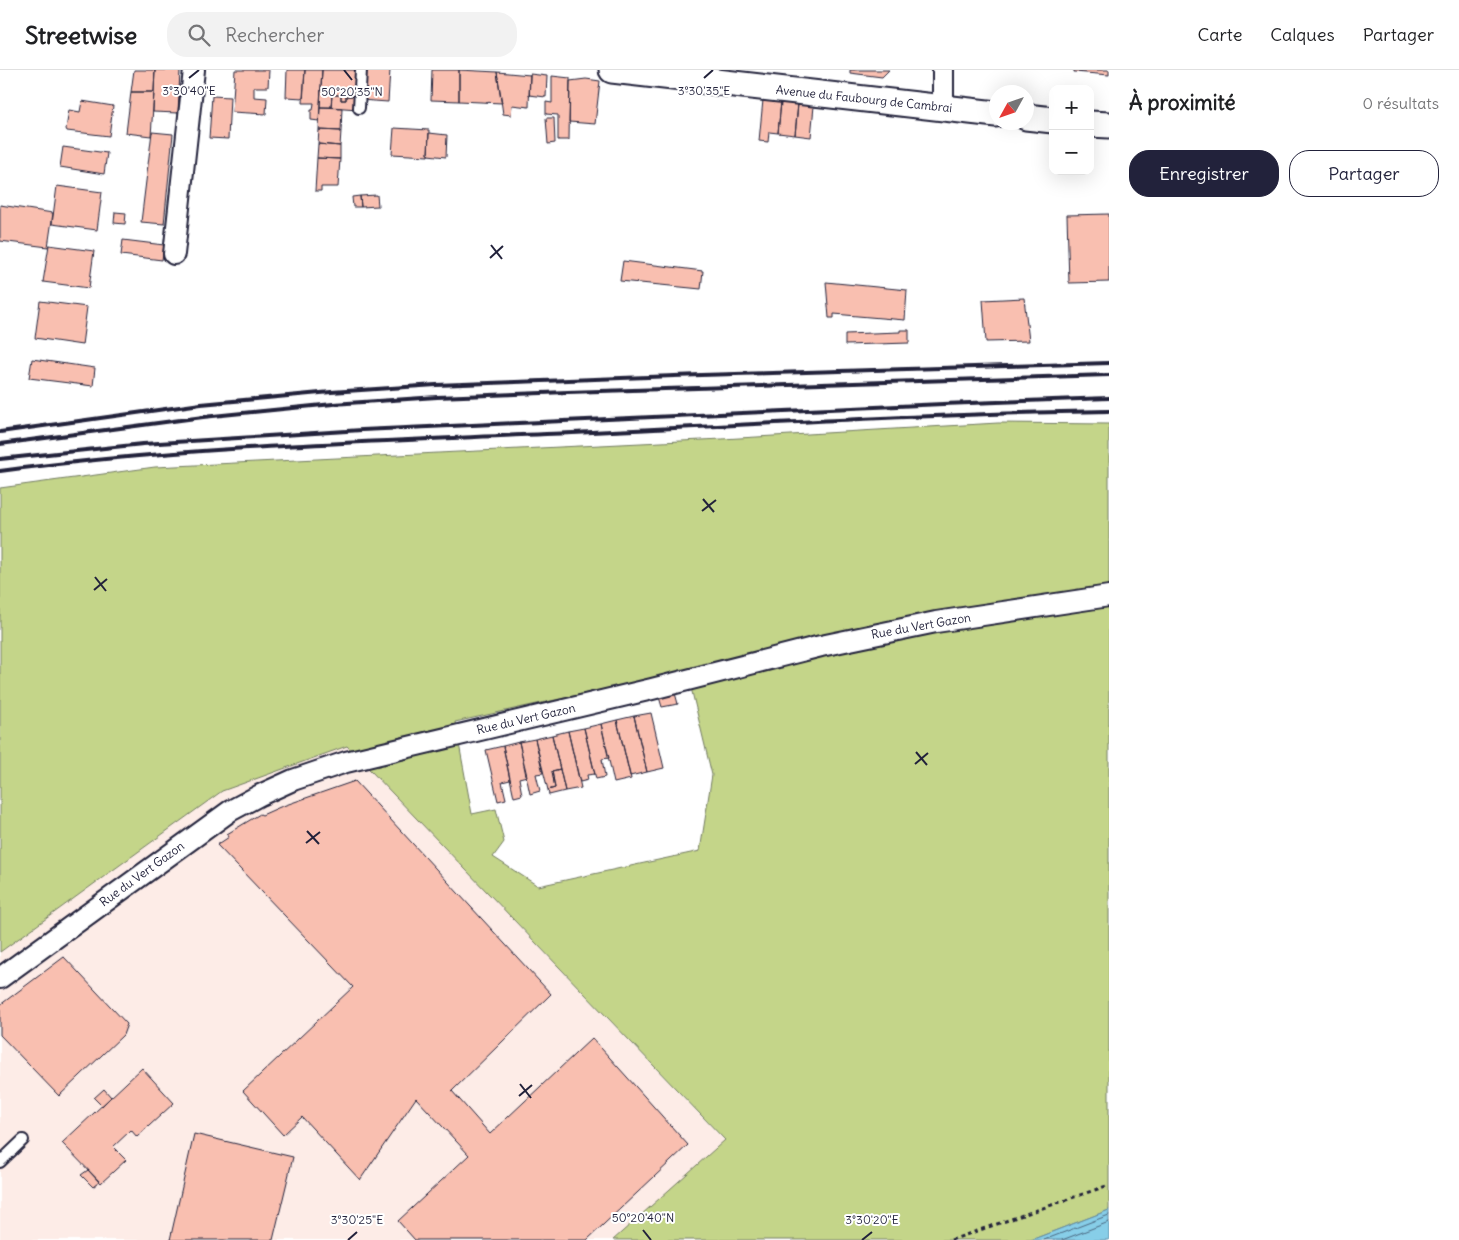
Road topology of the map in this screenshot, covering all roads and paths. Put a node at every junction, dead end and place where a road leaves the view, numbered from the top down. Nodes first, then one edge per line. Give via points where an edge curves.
1 (194, 70) edge
2 (361, 70) edge
3 (612, 70) edge
4 (943, 70) edge
5 (359, 108) dead end
6 (942, 108) junction
7 (989, 113) edge
8 (1034, 118) edge
9 (1049, 120) edge
10 (1094, 124) edge
11 (1109, 126) edge
12 (174, 254) dead end
13 (1109, 596) edge
14 (0, 978) edge
15 (23, 1140) dead end
16 (0, 1162) edge
17 (1109, 1185) edge
18 (951, 1240) edge

1 - 12 street
2 - 5 lane
3 - 6 street, Avenue du Faubourg de Cambrai
4 - 6 street
6 - 7 street, Avenue du Faubourg de Cambrai
8 - 9 street
10 - 11 street
13 - 14 street, Rue du Vert Gazon via 936,622 821,646 326,768 260,795 223,816
15 - 16 lane
17 - 18 path

